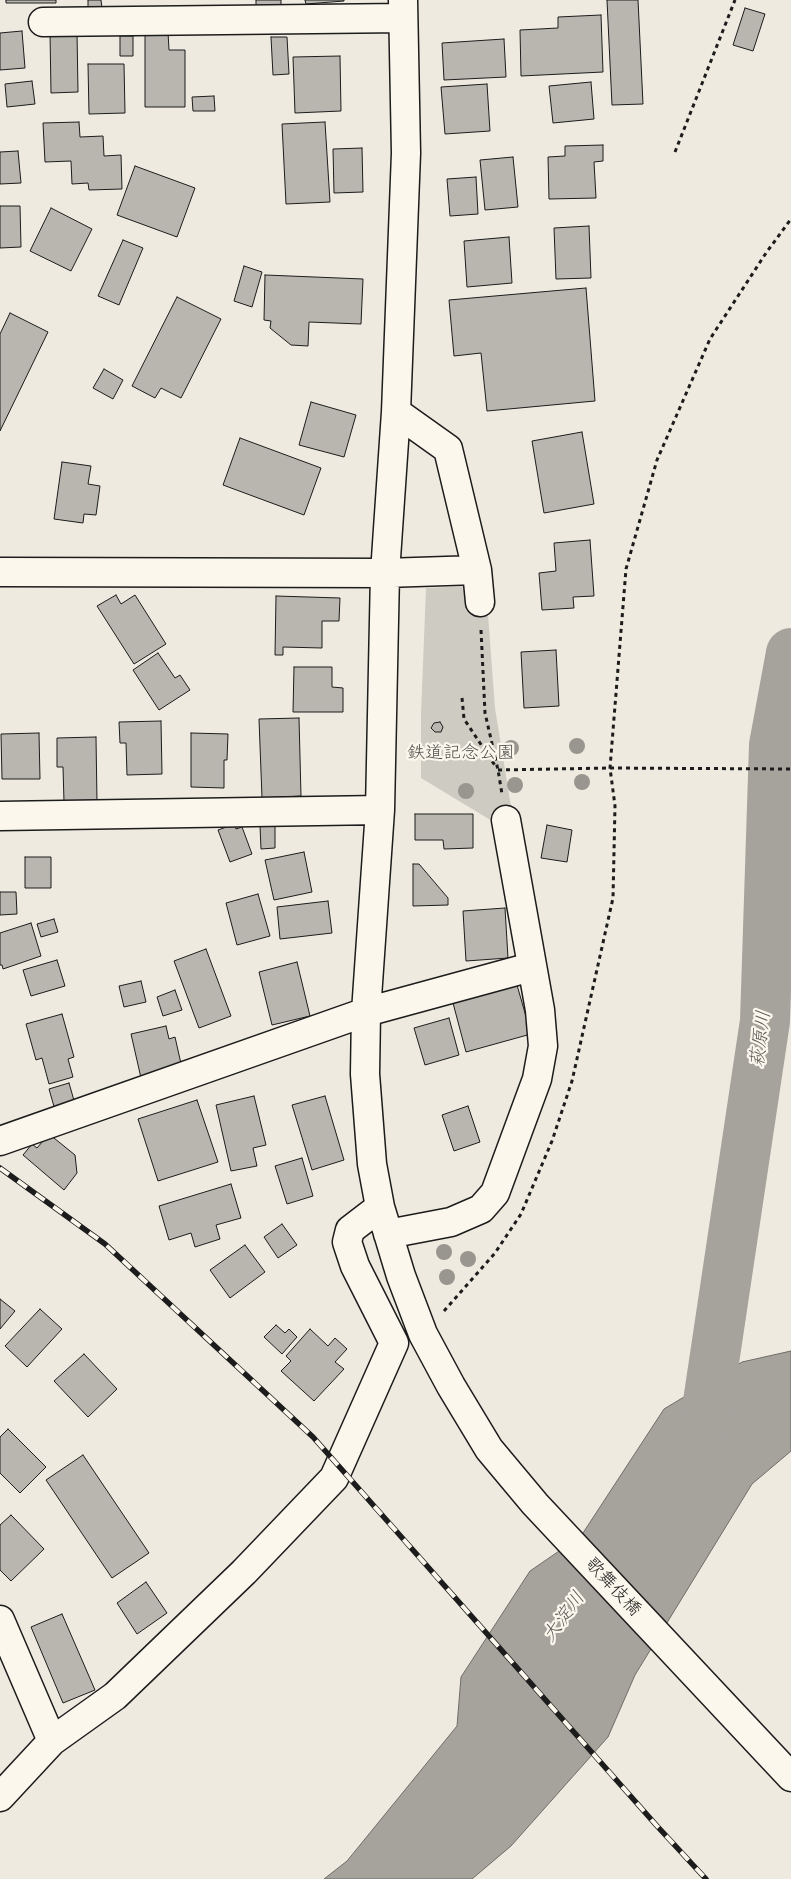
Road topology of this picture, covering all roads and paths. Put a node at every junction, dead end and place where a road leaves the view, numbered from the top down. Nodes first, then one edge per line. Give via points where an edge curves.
1 (735, 0) edge
2 (403, 9) edge
3 (43, 22) dead end
4 (675, 152) dead end
5 (791, 219) edge
6 (396, 412) junction
7 (477, 570) junction
8 (0, 572) edge
9 (385, 574) junction
10 (480, 602) joint
11 (462, 698) dead end
12 (610, 768) junction
13 (791, 769) edge
14 (498, 770) junction
15 (380, 810) junction
16 (0, 816) edge
17 (506, 820) dead end
18 (531, 967) junction
19 (366, 1012) junction
20 (0, 1141) edge
21 (380, 1207) junction
22 (388, 1234) junction
23 (424, 1334) junction
24 (0, 1620) edge
25 (52, 1741) junction
26 (791, 1777) edge
27 (0, 1797) edge

1 - 4 path
2 - 3 street
2 - 6 street, 歌舞伎橋 via 406,153
5 - 12 path via 710,339 657,460 626,569
6 - 7 street via 448,448
6 - 9 street, 歌舞伎橋
7 - 9 street
7 - 10 street
8 - 9 street
9 - 15 street, 歌舞伎橋
10 - 14 path via 484,713
11 - 14 path via 464,719
12 - 13 path
12 - 14 path
12 - 23 path via 614,806 613,898 572,1081 522,1214 494,1253
15 - 16 street
15 - 19 street, 歌舞伎橋
17 - 18 street
18 - 19 street
18 - 22 street via 540,1010 542,1046 538,1080 496,1194 481,1209 451,1222
19 - 20 street
19 - 21 street, 歌舞伎橋 via 365,1074 372,1164
21 - 22 street, 歌舞伎橋
21 - 25 street via 350,1230 347,1242 355,1266 394,1343 334,1478 244,1572 115,1696
22 - 23 street, 歌舞伎橋
23 - 26 street, 歌舞伎橋 via 489,1448 535,1504
24 - 25 street
25 - 27 street

